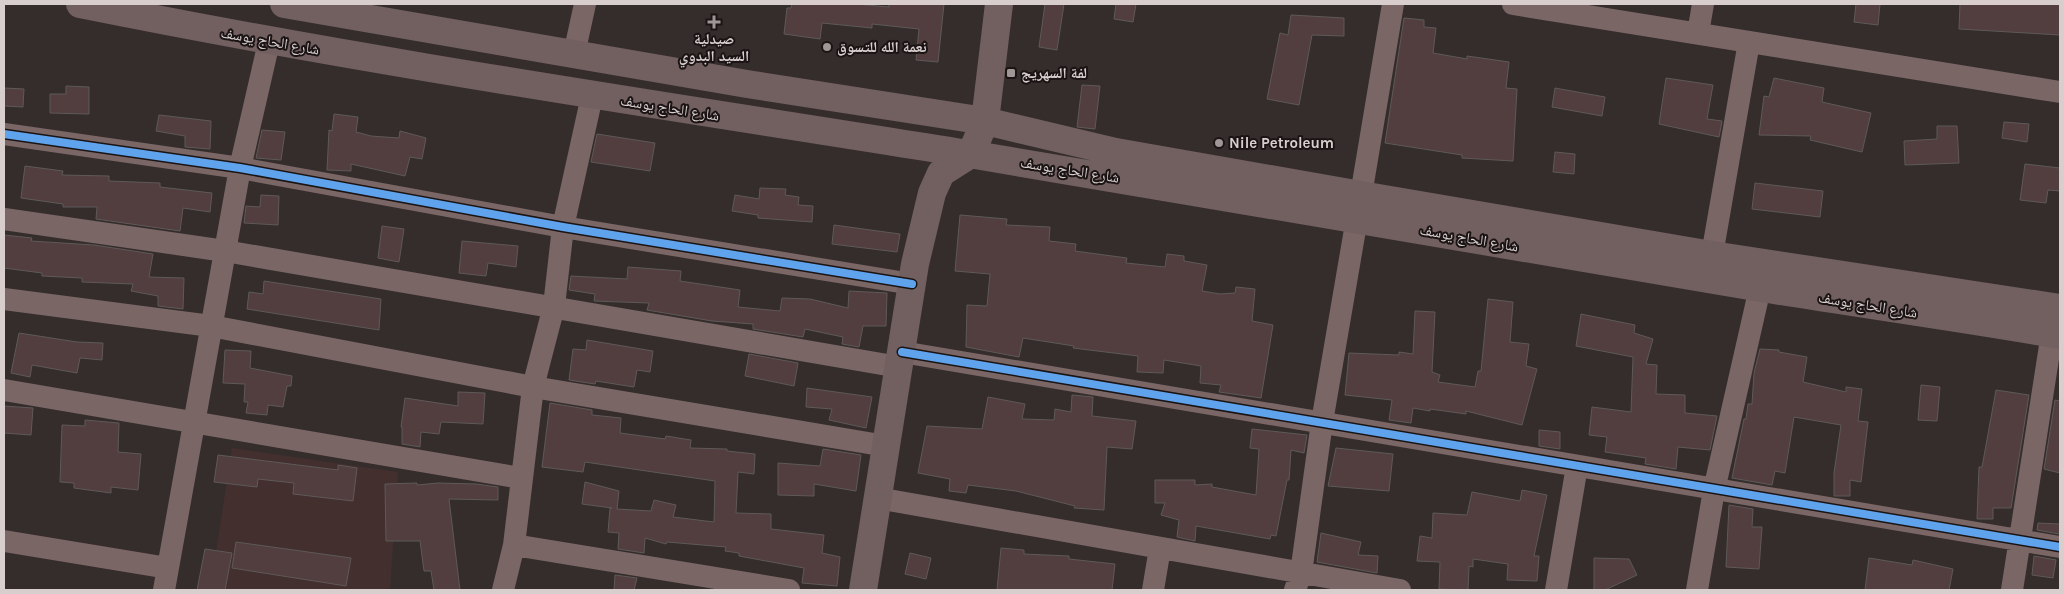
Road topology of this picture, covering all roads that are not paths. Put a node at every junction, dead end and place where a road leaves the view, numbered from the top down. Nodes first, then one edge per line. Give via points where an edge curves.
1 (80, 4) edge
2 (284, 4) edge
3 (585, 4) edge
4 (999, 4) edge
5 (1393, 4) edge
6 (1513, 4) edge
7 (1703, 4) edge
8 (1698, 33) junction
9 (269, 42) junction
10 (1749, 42) junction
11 (574, 54) junction
12 (2060, 92) edge
13 (592, 96) junction
14 (985, 121) junction
15 (4, 134) edge
16 (972, 154) junction
17 (240, 168) junction
18 (1359, 207) junction
19 (4, 219) edge
20 (563, 227) junction
21 (225, 251) junction
22 (1712, 255) junction
23 (912, 284) junction
24 (1760, 288) junction
25 (4, 298) edge
26 (554, 306) junction
27 (2058, 325) edge
28 (211, 326) junction
29 (900, 360) junction
30 (533, 387) junction
31 (4, 390) edge
32 (194, 421) junction
33 (1322, 422) junction
34 (886, 446) junction
35 (1577, 466) junction
36 (521, 478) junction
37 (1714, 490) junction
38 (877, 498) junction
39 (2021, 540) junction
40 (4, 541) edge
41 (514, 545) junction
42 (2060, 547) edge
43 (1160, 548) junction
44 (168, 568) junction
45 (1298, 582) edge
46 (164, 590) edge
47 (503, 590) edge
48 (789, 590) edge
49 (863, 590) edge
50 (1153, 590) edge
51 (1400, 590) edge
52 (1556, 590) edge
53 (1697, 590) edge
54 (2012, 590) edge

1 - 9 main road, شارع الحاج يوسف
2 - 11 main road, شارع الحاج يوسف
3 - 11 street
4 - 14 main road
5 - 18 street
6 - 8 street
7 - 8 street
8 - 10 street
9 - 13 main road, شارع الحاج يوسف
9 - 17 street
10 - 12 street
10 - 22 street
11 - 14 main road, شارع الحاج يوسف
13 - 16 main road, شارع الحاج يوسف
13 - 20 street
14 - 16 main road
14 - 18 main road, شارع الحاج يوسف
15 - 17 street
16 - 18 main road, شارع الحاج يوسف
16 - 23 main road via 941,173 932,193
17 - 20 street
17 - 21 street
18 - 22 main road, شارع الحاج يوسف
18 - 24 main road, شارع الحاج يوسف
18 - 33 street
19 - 21 street
20 - 23 street
20 - 26 street
21 - 26 street
21 - 28 street
22 - 27 main road, شارع الحاج يوسف
23 - 29 main road
24 - 27 main road, شارع الحاج يوسف
24 - 37 street
25 - 28 street
26 - 29 street
26 - 30 street
27 - 39 street
28 - 30 street
28 - 32 street
29 - 33 street
29 - 34 main road
30 - 34 street
30 - 36 street
31 - 32 street
32 - 36 street
32 - 44 street
33 - 35 street
33 - 45 street
34 - 38 main road
35 - 37 street
35 - 52 street
36 - 41 street
37 - 39 street
37 - 53 street
38 - 43 street
38 - 49 main road
39 - 42 street
39 - 54 street
40 - 44 street
41 - 47 street
41 - 48 street
43 - 45 street
43 - 50 street
44 - 46 street
45 - 51 street

